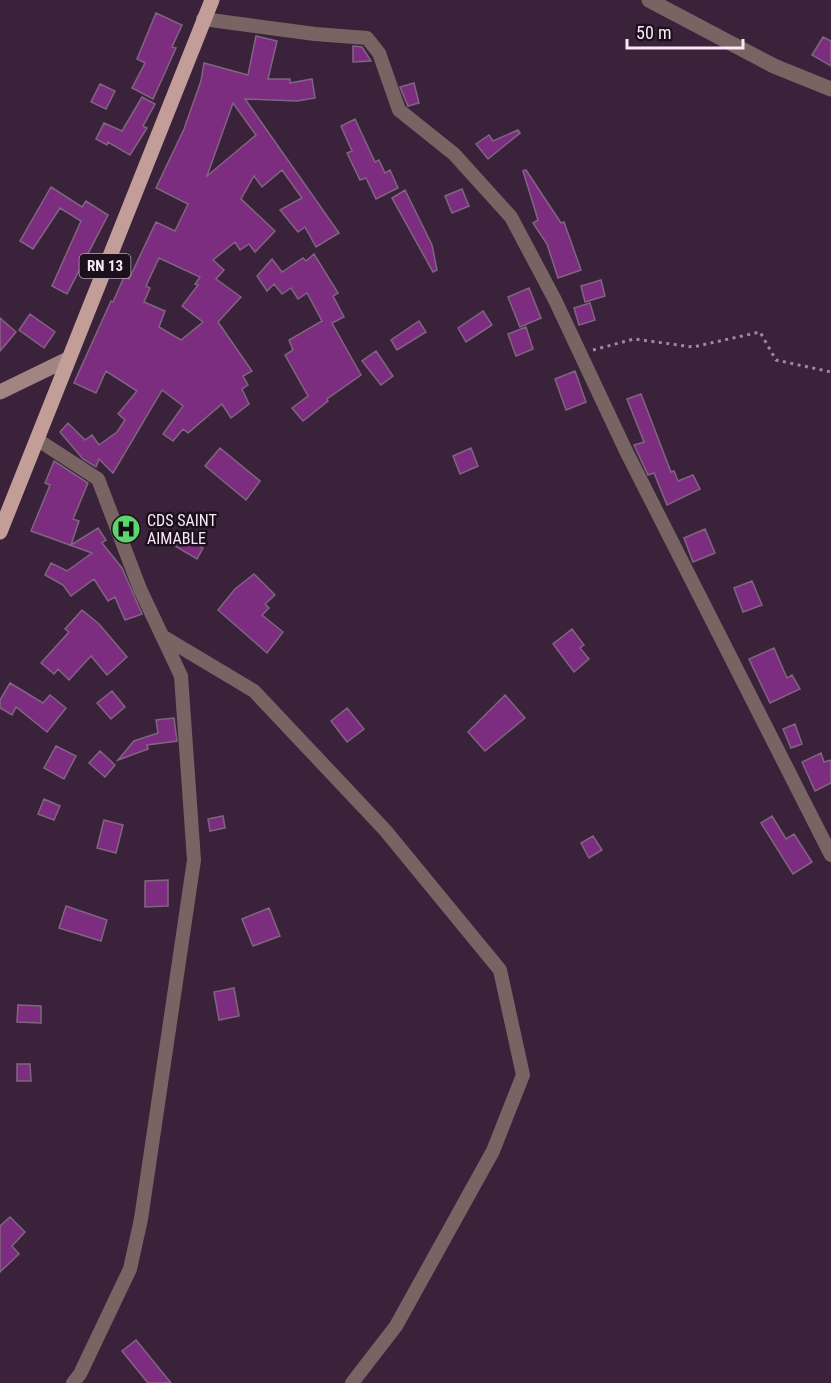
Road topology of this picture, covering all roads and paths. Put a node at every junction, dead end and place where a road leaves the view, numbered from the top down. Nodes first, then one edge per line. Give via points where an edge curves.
1 (212, 0) edge
2 (650, 0) edge
3 (203, 19) junction
4 (831, 89) edge
5 (579, 353) junction
6 (68, 359) junction
7 (831, 372) edge
8 (0, 392) edge
9 (38, 440) junction
10 (0, 532) edge
11 (162, 636) junction
12 (831, 855) edge
13 (73, 1383) edge
14 (352, 1383) edge

1 - 3 main road, RN 13
2 - 4 street via 774,66
3 - 5 street via 367,38 379,53 399,110 454,154 511,217
3 - 6 main road, RN 13
5 - 7 path via 634,339 693,347 760,332 776,360
5 - 12 street
6 - 8 main road
6 - 9 main road, RN 13
9 - 10 main road, RN 13
9 - 11 street via 98,479
11 - 13 street via 181,676 194,860 141,1219 130,1269
11 - 14 street via 254,691 384,830 500,970 523,1075 493,1151 396,1326

